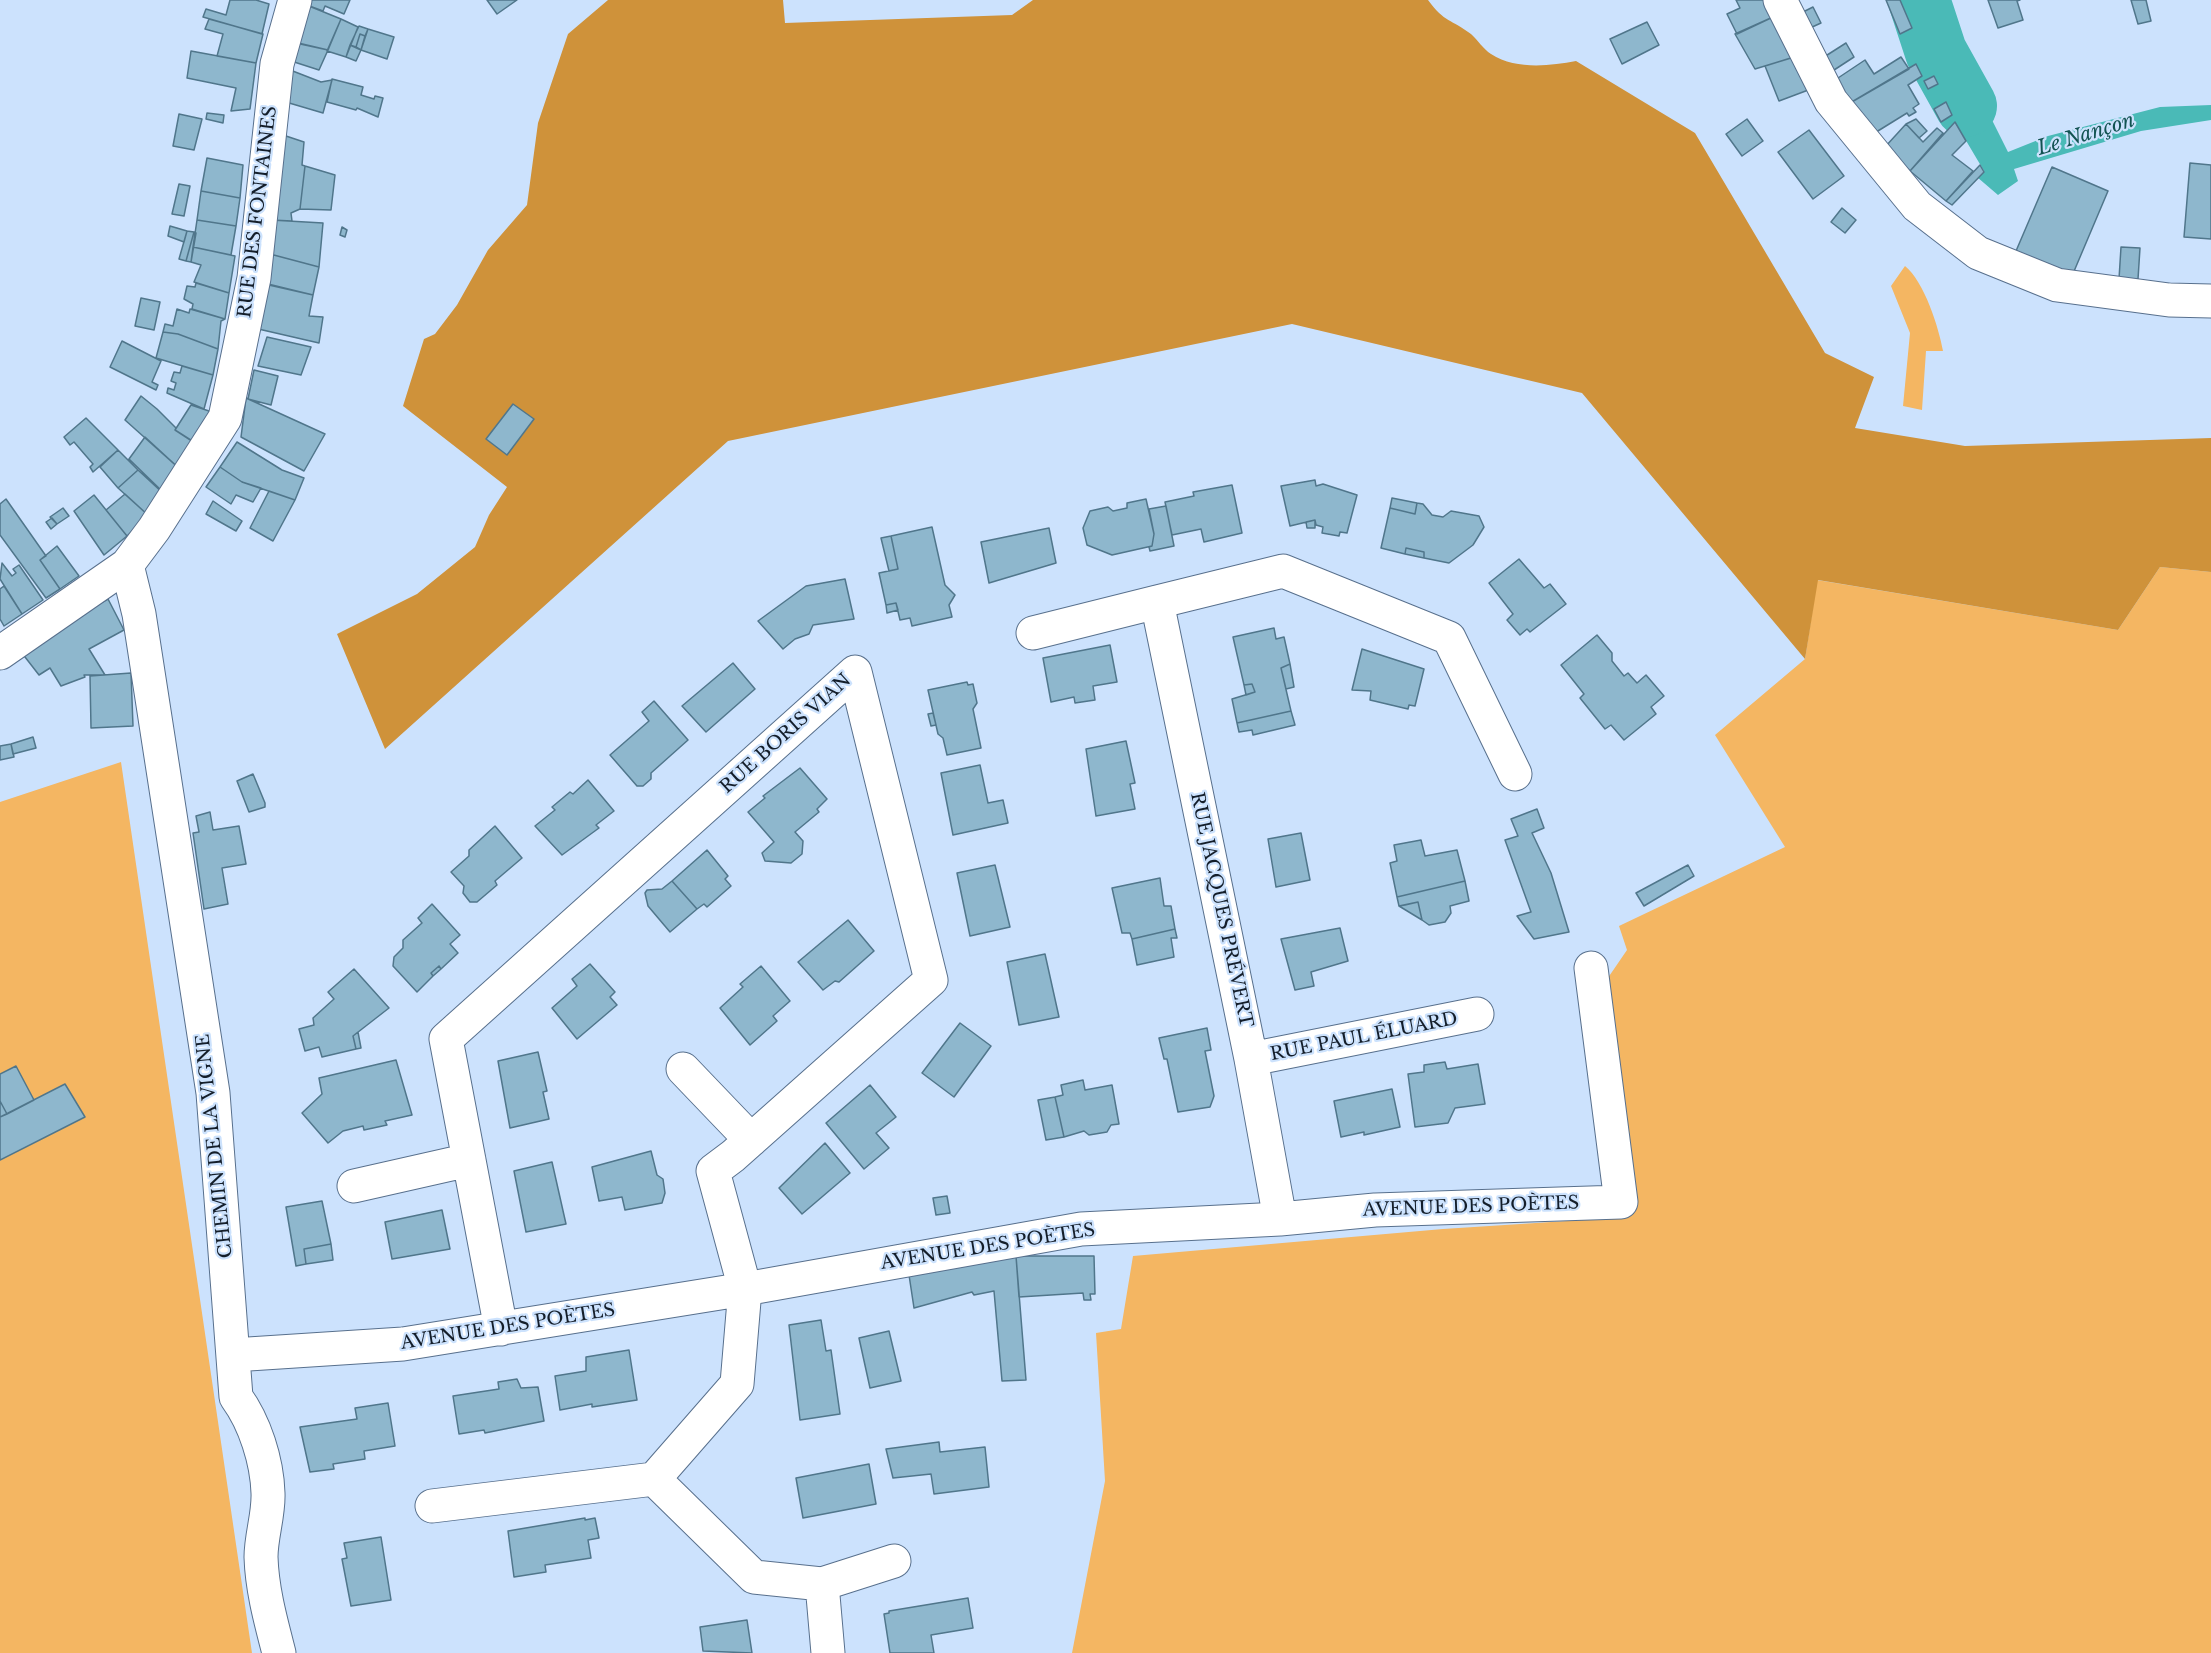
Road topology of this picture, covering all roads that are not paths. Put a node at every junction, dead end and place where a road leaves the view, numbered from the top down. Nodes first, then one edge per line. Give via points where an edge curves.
1 (295, 0) edge
2 (1780, 0) edge
3 (2211, 301) edge
4 (127, 565) junction
5 (1157, 602) junction
6 (1033, 633) dead end
7 (0, 653) edge
8 (1515, 774) dead end
9 (1591, 968) dead end
10 (1477, 1014) dead end
11 (1251, 1059) junction
12 (683, 1069) dead end
13 (752, 1140) junction
14 (469, 1160) junction
15 (354, 1186) dead end
16 (1280, 1219) junction
17 (746, 1289) junction
18 (501, 1329) junction
19 (233, 1355) junction
20 (654, 1479) junction
21 (432, 1506) dead end
22 (894, 1560) dead end
23 (822, 1584) junction
24 (279, 1653) edge
25 (828, 1653) edge

1 - 4 street, RUE DES FONTAINES via 277,64 254,278 225,418
2 - 3 street via 1831,101 1917,206 1973,249 2057,285 2169,300
4 - 7 street, RUE DES FONTAINES
4 - 19 street, CHEMIN DE LA VIGNE via 139,614 213,1094
5 - 6 street
5 - 8 street via 1283,571 1449,638
5 - 11 street, RUE JACQUES PRÉVERT
9 - 16 street, AVENUE DES POÈTES via 1621,1202 1375,1210
10 - 11 street, RUE PAUL ÉLUARD
11 - 16 street, RUE JACQUES PRÉVERT
12 - 13 street
13 - 14 street, RUE BORIS VIAN via 931,980 855,672 446,1039
13 - 17 street, RUE BORIS VIAN via 712,1172
14 - 15 street
14 - 18 street, RUE BORIS VIAN
16 - 17 street, AVENUE DES POÈTES via 1081,1229
17 - 18 street, AVENUE DES POÈTES
17 - 20 street via 737,1384
18 - 19 street, AVENUE DES POÈTES via 403,1344
19 - 24 street, CHEMIN DE LA VIGNE via 236,1397 264,1461 268,1494 261,1556 270,1621
20 - 21 street
20 - 23 street via 754,1577
22 - 23 street
23 - 25 street

